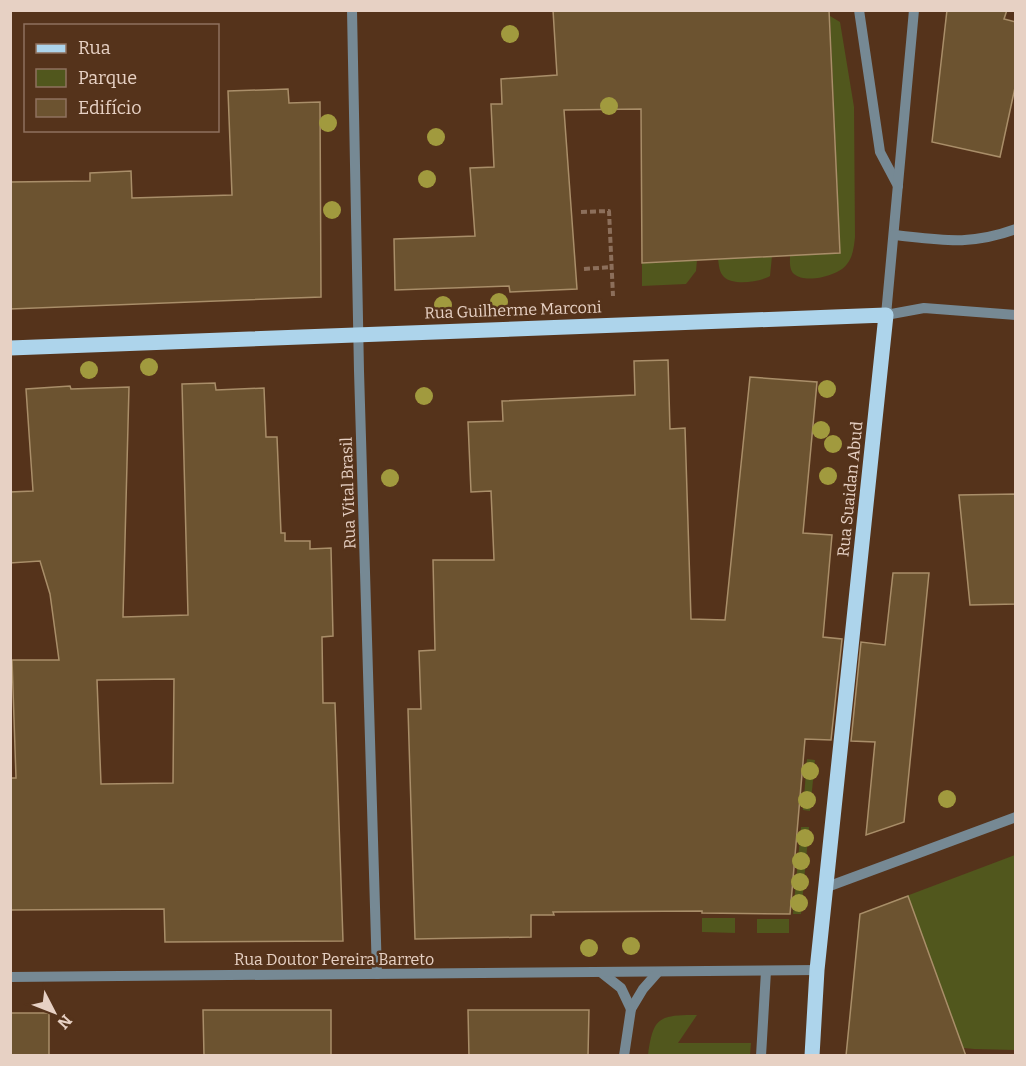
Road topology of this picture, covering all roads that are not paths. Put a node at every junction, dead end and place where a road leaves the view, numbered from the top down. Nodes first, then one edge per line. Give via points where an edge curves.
1 (352, 10) edge
2 (859, 10) edge
3 (914, 10) edge
4 (898, 187) junction
5 (1016, 228) edge
6 (894, 235) junction
7 (886, 315) junction
8 (1016, 315) edge
9 (358, 334) junction
10 (10, 348) edge
11 (1016, 817) edge
12 (827, 887) junction
13 (817, 970) junction
14 (766, 971) junction
15 (658, 972) junction
16 (601, 973) junction
17 (377, 974) junction
18 (10, 977) edge
19 (631, 1009) junction
20 (624, 1056) edge
21 (761, 1056) edge
22 (812, 1056) edge

1 - 9 street, Rua Vital Brasil
2 - 4 street via 880,152
3 - 4 street, Rua Suaidan Abud
4 - 6 street, Rua Suaidan Abud
5 - 6 street via 964,241
6 - 7 street, Rua Suaidan Abud
7 - 8 street, Rua Guilherme Marconi via 924,308
7 - 9 main road, Rua Guilherme Marconi
7 - 12 main road, Rua Suaidan Abud
9 - 10 main road, Rua Guilherme Marconi
9 - 17 street, Rua Vital Brasil
11 - 12 street
12 - 13 main road, Rua Suaidan Abud
13 - 14 street, Rua Doutor Pereira Barreto
13 - 22 main road, Rua Suaidan Abud
14 - 15 street, Rua Doutor Pereira Barreto
14 - 21 street
15 - 16 street, Rua Doutor Pereira Barreto
15 - 19 street
16 - 17 street, Rua Doutor Pereira Barreto
16 - 19 street via 621,988
17 - 18 street, Rua Doutor Pereira Barreto
19 - 20 street

